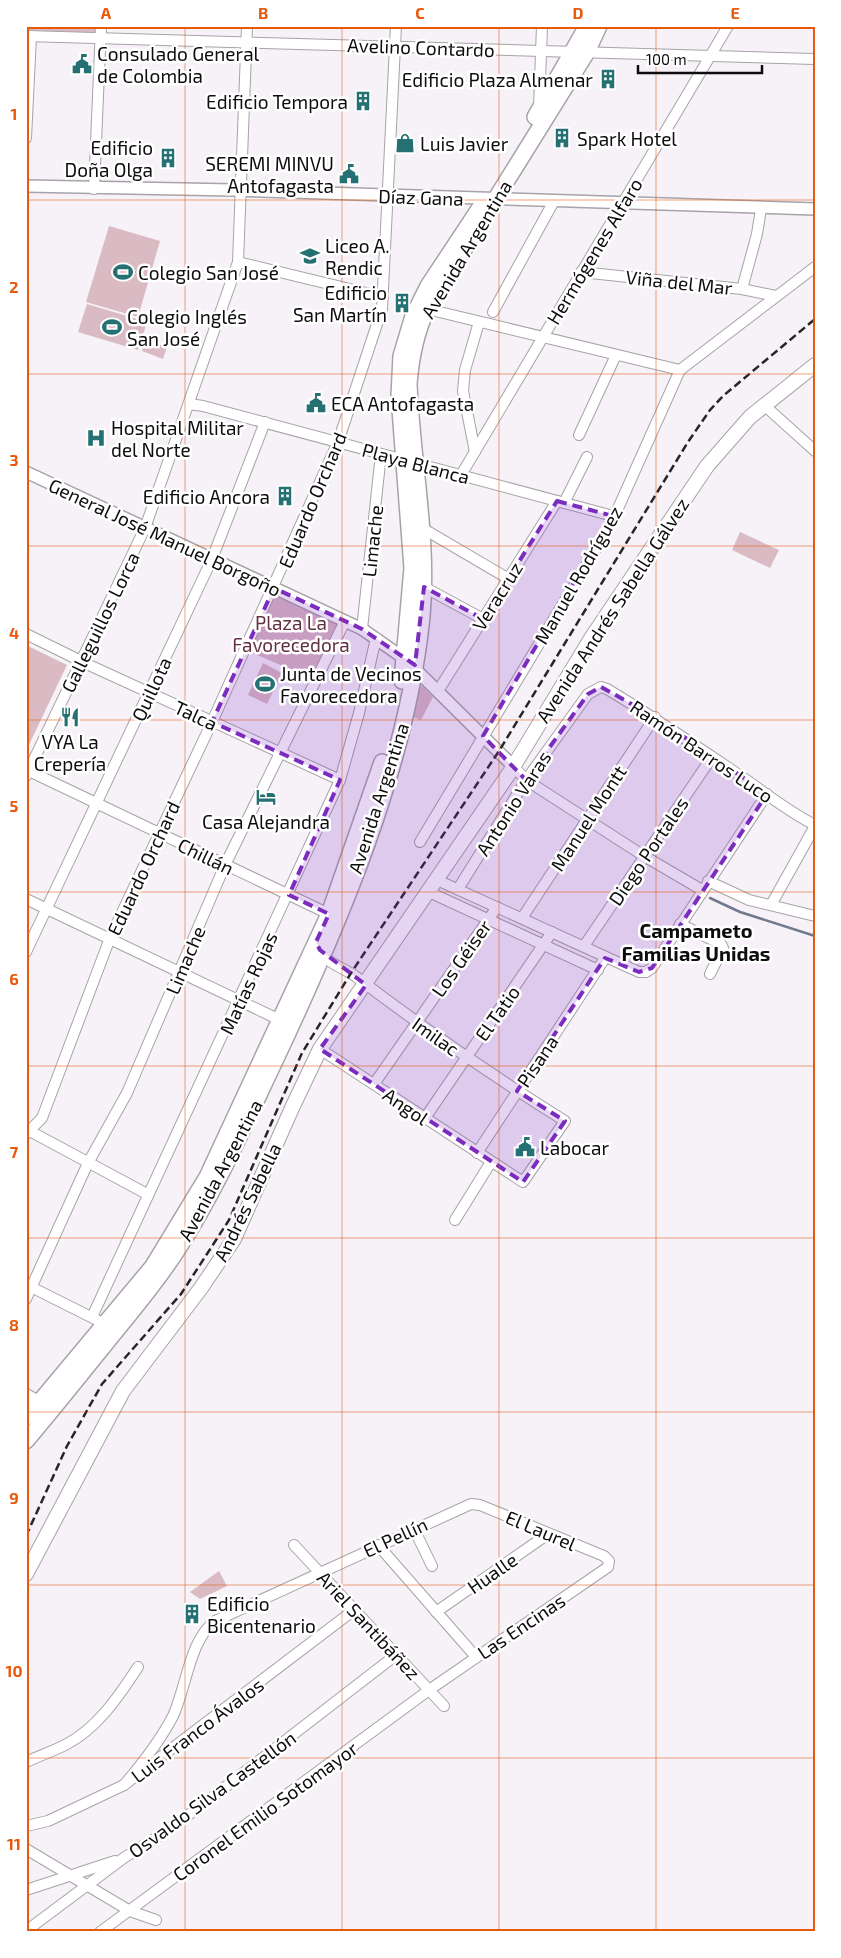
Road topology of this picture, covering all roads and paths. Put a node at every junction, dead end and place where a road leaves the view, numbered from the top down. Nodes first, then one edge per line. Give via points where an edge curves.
1 (100, 26) edge
2 (247, 26) edge
3 (396, 26) edge
4 (542, 26) edge
5 (586, 26) edge
6 (599, 26) edge
7 (728, 26) edge
8 (29, 36) edge
9 (100, 38) junction
10 (247, 42) junction
11 (396, 47) junction
12 (541, 51) junction
13 (580, 52) junction
14 (711, 56) junction
15 (815, 59) edge
16 (539, 112) junction
17 (26, 138) edge
18 (26, 186) edge
19 (94, 189) junction
20 (241, 191) junction
21 (389, 196) junction
22 (491, 199) junction
23 (554, 201) junction
24 (622, 204) junction
25 (760, 209) junction
26 (815, 210) edge
27 (238, 262) junction
28 (815, 267) edge
29 (581, 272) junction
30 (742, 289) junction
31 (776, 296) junction
32 (383, 297) junction
33 (427, 309) junction
34 (493, 312) dead end
35 (479, 322) junction
36 (543, 337) junction
37 (616, 355) junction
38 (815, 365) edge
39 (680, 370) junction
40 (189, 404) junction
41 (764, 406) junction
42 (265, 422) junction
43 (579, 435) dead end
44 (338, 442) junction
45 (815, 451) edge
46 (475, 452) junction
47 (382, 454) junction
48 (588, 457) dead end
49 (410, 461) junction
50 (26, 472) edge
51 (461, 475) junction
52 (560, 502) junction
53 (613, 516) junction
54 (145, 528) junction
55 (422, 528) junction
56 (212, 559) junction
57 (509, 579) junction
58 (424, 587) junction
59 (274, 588) junction
60 (482, 620) junction
61 (345, 621) junction
62 (362, 629) junction
63 (26, 634) edge
64 (376, 638) junction
65 (81, 661) junction
66 (410, 664) junction
67 (438, 691) junction
68 (149, 694) junction
69 (588, 694) joint
70 (655, 718) junction
71 (212, 722) junction
72 (483, 736) junction
73 (280, 753) junction
74 (712, 757) junction
75 (514, 767) junction
76 (28, 774) edge
77 (340, 780) junction
78 (526, 780) junction
79 (767, 794) junction
80 (96, 803) junction
81 (588, 820) junction
82 (815, 825) edge
83 (159, 833) junction
84 (420, 842) dead end
85 (644, 856) junction
86 (225, 865) junction
87 (437, 880) junction
88 (708, 881) junction
89 (458, 889) junction
90 (702, 890) junction
91 (429, 892) junction
92 (289, 895) junction
93 (26, 898) edge
94 (772, 905) junction
95 (497, 907) junction
96 (47, 908) junction
97 (329, 914) junction
98 (815, 916) edge
99 (522, 918) junction
100 (488, 920) junction
101 (680, 924) junction
102 (552, 932) junction
103 (110, 938) junction
104 (316, 942) junction
105 (543, 946) junction
106 (584, 946) junction
107 (26, 952) edge
108 (323, 956) junction
109 (605, 958) junction
110 (598, 970) junction
111 (180, 972) junction
112 (710, 974) dead end
113 (366, 985) junction
114 (240, 1001) junction
115 (280, 1020) junction
116 (416, 1022) junction
117 (320, 1049) junction
118 (466, 1057) junction
119 (374, 1084) junction
120 (517, 1091) junction
121 (425, 1118) junction
122 (28, 1132) edge
123 (477, 1153) junction
124 (491, 1162) junction
125 (88, 1163) junction
126 (523, 1182) joint
127 (147, 1194) junction
128 (455, 1220) dead end
129 (29, 1286) edge
130 (26, 1299) edge
131 (98, 1321) junction
132 (35, 1409) edge
133 (26, 1441) edge
134 (471, 1504) joint
135 (414, 1529) junction
136 (548, 1534) junction
137 (294, 1545) dead end
138 (378, 1545) junction
139 (610, 1561) joint
140 (432, 1566) dead end
141 (319, 1572) junction
142 (26, 1574) edge
143 (354, 1610) junction
144 (436, 1612) junction
145 (396, 1655) junction
146 (476, 1657) junction
147 (138, 1667) dead end
148 (429, 1690) junction
149 (444, 1706) dead end
150 (26, 1762) edge
151 (124, 1785) junction
152 (26, 1826) edge
153 (26, 1849) edge
154 (125, 1857) junction
155 (70, 1876) junction
156 (88, 1886) junction
157 (26, 1890) edge
158 (130, 1911) junction
159 (156, 1920) dead end
160 (27, 1929) edge
161 (100, 1932) edge

1 - 9 street
2 - 10 street, Galleguillos Lorca
3 - 11 street, Eduardo Orchard
4 - 12 street
5 - 13 main road, Avenida Argentina
6 - 13 main road, Avenida Argentina
7 - 14 street, Hermógenes Alfaro
8 - 9 street, Avelino Contardo
8 - 17 street
9 - 10 street, Avelino Contardo
9 - 19 street
10 - 11 street, Avelino Contardo
10 - 20 street, Galleguillos Lorca
11 - 12 street, Avelino Contardo
11 - 21 street, Eduardo Orchard
12 - 13 street, Avelino Contardo
12 - 16 street
13 - 14 street, Avelino Contardo
13 - 16 main road, Avenida Argentina
13 - 22 main road, Avenida Argentina
14 - 15 street, Avelino Contardo
14 - 24 street, Hermógenes Alfaro
16 - 22 main road, Avenida Argentina
18 - 19 street, Díaz Gana
19 - 20 street, Díaz Gana
20 - 21 street, Díaz Gana
20 - 27 street, Galleguillos Lorca
21 - 22 street, Díaz Gana
21 - 32 street, Eduardo Orchard
22 - 23 street, Díaz Gana
22 - 33 main road, Avenida Argentina
22 - 49 main road, Avenida Argentina via 428,286 407,330 398,380
23 - 24 street, Díaz Gana
23 - 34 street
24 - 25 street, Díaz Gana
24 - 29 street, Hermógenes Alfaro
25 - 26 street, Díaz Gana
25 - 30 street via 757,234
27 - 32 street
27 - 40 street, Galleguillos Lorca
28 - 31 street, Manuel Rodríguez
29 - 30 street, Viña del Mar
29 - 36 street, Hermógenes Alfaro
30 - 31 street, Viña del Mar
31 - 39 street, Manuel Rodríguez
32 - 44 street, Eduardo Orchard via 382,309
33 - 35 street
33 - 49 main road, Avenida Argentina via 417,335 410,372
35 - 36 street
35 - 46 street via 465,370 463,391
36 - 37 street
36 - 46 street, Hermógenes Alfaro
37 - 39 street
37 - 43 street
38 - 41 main road, Avenida Andrés Sabella Gálvez
39 - 53 street, Manuel Rodríguez
40 - 42 street, Playa Blanca
40 - 54 street, Galleguillos Lorca
41 - 45 street
41 - 75 main road, Avenida Andrés Sabella Gálvez via 716,454 666,524 592,637
42 - 44 street, Playa Blanca
42 - 56 street, Quillota
44 - 47 street, Playa Blanca
44 - 59 street, Eduardo Orchard
46 - 51 street, Hermógenes Alfaro
47 - 49 street, Playa Blanca
47 - 62 street, Limache
48 - 52 street, Veracruz
49 - 51 street, Playa Blanca
49 - 55 main road, Avenida Argentina
49 - 66 main road, Avenida Argentina
50 - 54 street, General José Manuel Borgoño
51 - 52 street, Playa Blanca
52 - 53 street, Playa Blanca
52 - 57 street, Veracruz
53 - 72 street, Manuel Rodríguez
54 - 56 street, General José Manuel Borgoño
54 - 65 street, Galleguillos Lorca
55 - 57 street
55 - 58 main road, Avenida Argentina
56 - 59 street, General José Manuel Borgoño
56 - 68 street, Quillota
57 - 60 street, Veracruz
58 - 60 street
58 - 66 main road, Avenida Argentina
59 - 61 street, General José Manuel Borgoño
59 - 71 street, Eduardo Orchard
60 - 67 street, Veracruz
61 - 62 street, General José Manuel Borgoño
61 - 73 street, Limache
62 - 64 street, General José Manuel Borgoño
63 - 65 street, Talca
64 - 66 street, General José Manuel Borgoño
64 - 77 street, Matías Rojas
65 - 68 street, Talca
65 - 76 street, Galleguillos Lorca
66 - 67 street, General José Manuel Borgoño
66 - 97 main road, Avenida Argentina via 404,674 388,741
66 - 108 main road, Avenida Argentina via 398,742 379,806
67 - 72 street, General José Manuel Borgoño
68 - 71 street, Talca
68 - 80 street, Quillota
69 - 70 street, Ramón Barros Luco via 601,687 608,688
69 - 78 street, Antonio Varas
70 - 74 street, Ramón Barros Luco
70 - 81 street, Manuel Montt
71 - 73 street, Talca
71 - 83 street, Eduardo Orchard
72 - 75 street, General José Manuel Borgoño
72 - 84 street, Manuel Rodríguez
73 - 77 street, Talca
73 - 86 street, Limache
74 - 79 street, Ramón Barros Luco
74 - 85 street, Diego Portales
75 - 78 street
75 - 87 main road, Avenida Andrés Sabella Gálvez
76 - 80 street, Chillán
77 - 92 street, Matías Rojas
78 - 81 street
78 - 89 street, Antonio Varas
79 - 82 street, Ramón Barros Luco via 792,814
79 - 88 street
80 - 83 street, Chillán
80 - 96 street, Quillota
81 - 85 street
81 - 99 street, Manuel Montt
82 - 94 street
83 - 86 street, Chillán
83 - 103 street, Eduardo Orchard
85 - 90 street
85 - 106 street, Diego Portales
86 - 92 street, Chillán
86 - 111 street, Limache
87 - 89 street
87 - 91 main road, Andrés Sabella
88 - 90 street
88 - 94 street via 750,900
89 - 95 street
90 - 101 street
91 - 100 street
91 - 113 main road, Andrés Sabella
92 - 97 street, Chillán
92 - 114 street, Matías Rojas
93 - 96 street
94 - 98 street
95 - 99 street
95 - 100 street, Los Géiser
96 - 103 street
96 - 107 street, Quillota
97 - 104 main road, Avenida Argentina
99 - 102 street
100 - 105 street
100 - 116 street, Los Géiser
101 - 109 street via 652,968 646,972
101 - 112 street via 721,944 723,948
102 - 105 street, El Tatio
102 - 106 street
103 - 111 street
103 - 122 street, Eduardo Orchard via 42,1118
104 - 108 street, Imilac
104 - 115 main road, Avenida Argentina
105 - 110 street
105 - 118 street, El Tatio
106 - 109 street
108 - 113 street, Imilac
108 - 132 main road, Avenida Argentina via 228,1161 198,1216 159,1277
109 - 110 street, Pisana
110 - 120 street, Pisana
111 - 114 street
111 - 125 street, Limache via 127,1093
113 - 116 street, Imilac
113 - 117 main road, Andrés Sabella
114 - 115 street
114 - 127 street, Matías Rojas
115 - 131 main road, Avenida Argentina via 222,1147 186,1213 153,1266
116 - 118 street, Imilac
116 - 119 street, Los Géiser
117 - 119 street, Angol
117 - 142 main road, Andrés Sabella via 234,1239 123,1391
118 - 120 street, Imilac
118 - 121 street, El Tatio
119 - 121 street, Angol
120 - 123 street, Pisana
120 - 126 street, Imilac via 565,1121
121 - 123 street, Angol
122 - 125 street
123 - 124 street, Angol
124 - 126 street, Angol
124 - 128 street
125 - 127 street
125 - 129 street, Limache
127 - 131 street, Matías Rojas
129 - 130 street, Limache
129 - 131 street
131 - 132 main road, Avenida Argentina
132 - 133 main road, Avenida Argentina
134 - 135 street, El Pellín
134 - 136 street, El Laurel
135 - 138 street, El Pellín
135 - 140 street
136 - 139 street, El Laurel
136 - 144 street, Hualle
137 - 141 street, Ariel Santibáñez
138 - 141 street, El Pellín
138 - 144 street
139 - 146 street, Las Encinas via 608,1567
141 - 143 street, Ariel Santibáñez
141 - 151 street, El Pellín via 219,1619 207,1628 198,1641 170,1721
143 - 145 street, Ariel Santibáñez
143 - 151 street, Luis Franco Ávalos
144 - 146 street
145 - 148 street, Ariel Santibáñez
145 - 154 street, Osvaldo Silva Castellón via 211,1798
146 - 148 street, Las Encinas
147 - 150 street via 117,1698 90,1727 67,1744
148 - 149 street, Ariel Santibáñez
148 - 158 street, Coronel Emilio Sotomayor
151 - 152 street, Luis Franco Ávalos via 48,1821
153 - 155 street
154 - 155 street
154 - 156 street, Osvaldo Silva Castellón
155 - 156 street
155 - 157 street
156 - 158 street
156 - 160 street, Osvaldo Silva Castellón
158 - 159 street
158 - 161 street, Coronel Emilio Sotomayor

